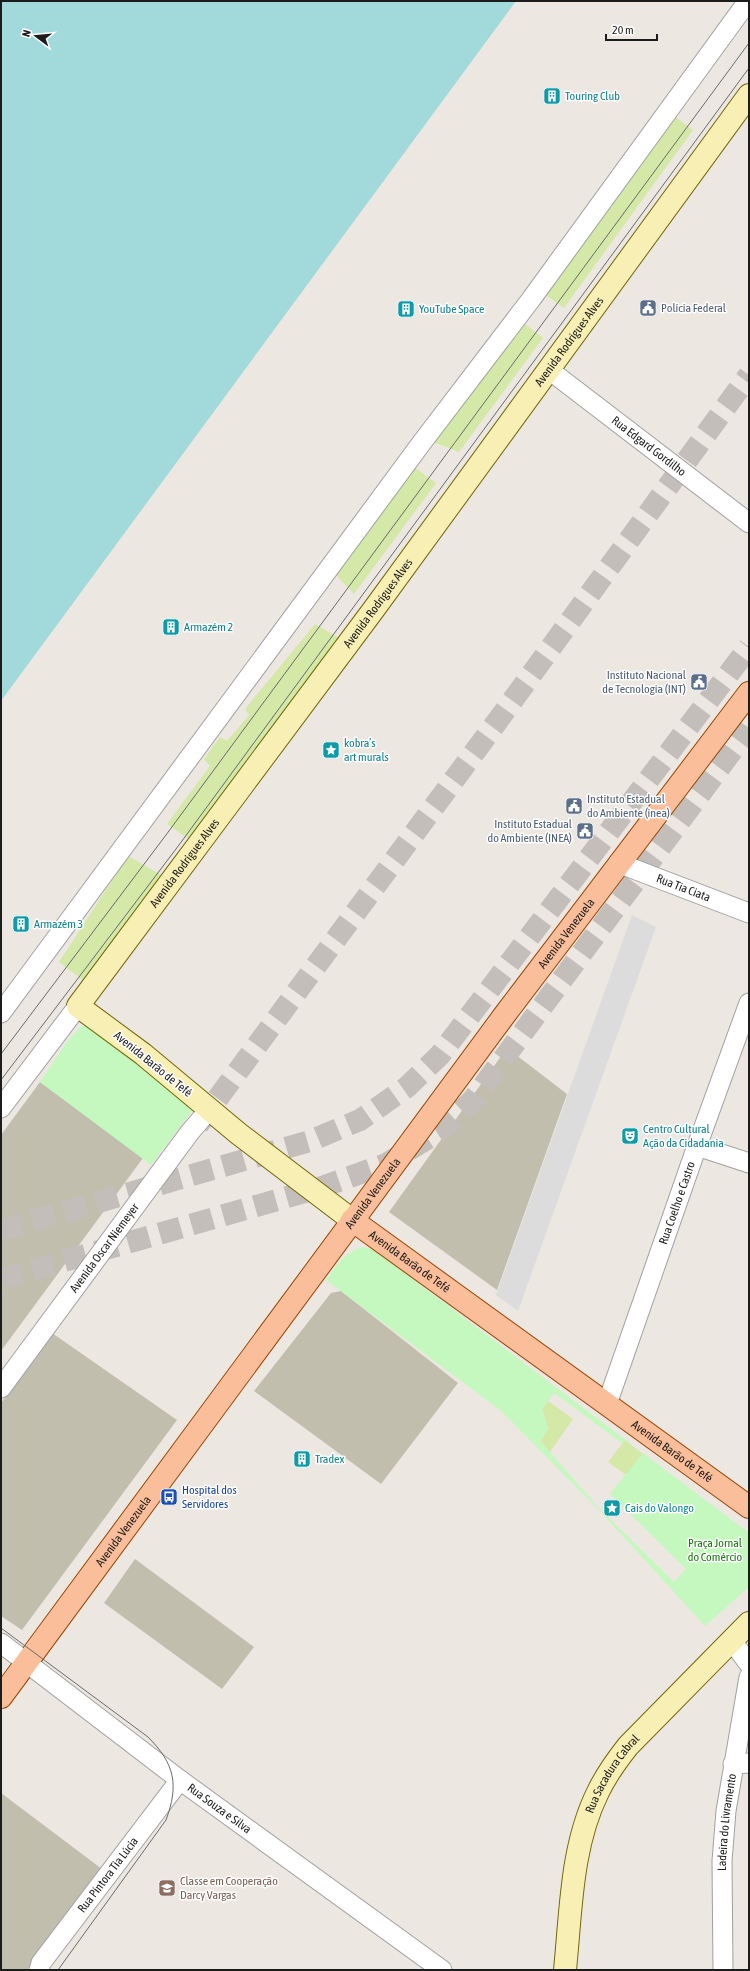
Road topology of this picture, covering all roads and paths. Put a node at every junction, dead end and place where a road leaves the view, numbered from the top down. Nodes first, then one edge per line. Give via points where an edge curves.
1 (748, 1) edge
2 (749, 95) edge
3 (548, 369) junction
4 (749, 523) edge
5 (749, 692) edge
6 (618, 863) junction
7 (749, 913) edge
8 (749, 1003) edge
9 (78, 1006) junction
10 (1, 1013) edge
11 (1, 1108) edge
12 (209, 1110) junction
13 (697, 1146) junction
14 (749, 1163) edge
15 (352, 1220) junction
16 (1, 1388) edge
17 (607, 1404) junction
18 (749, 1507) edge
19 (749, 1623) edge
20 (732, 1641) junction
21 (1, 1642) edge
22 (27, 1662) junction
23 (749, 1664) edge
24 (749, 1677) edge
25 (1, 1697) edge
26 (741, 1763) edge
27 (180, 1780) junction
28 (38, 1970) edge
29 (442, 1970) edge
30 (565, 1970) edge
31 (722, 1970) edge

1 - 10 street via 532,298 420,445
2 - 3 street, Avenida Rodrigues Alves
3 - 4 street, Rua Edgard Gordilho
3 - 9 street, Avenida Rodrigues Alves via 374,609
5 - 6 main road, Avenida Venezuela
6 - 7 street, Rua Tia Ciata
6 - 15 main road, Avenida Venezuela
8 - 13 street, Rua Coelho e Castro
9 - 11 street, Avenida Rodrigues Alves
9 - 12 street, Avenida Barão de Tefé via 143,1054
12 - 15 street, Avenida Barão de Tefé
12 - 16 street, Avenida Oscar Niemeyer via 190,1132
13 - 14 street
13 - 17 street, Rua Coelho e Castro
15 - 17 main road, Avenida Barão de Tefé
15 - 22 main road, Avenida Venezuela
17 - 18 main road, Avenida Barão de Tefé
19 - 20 street, Rua Sacadura Cabral
20 - 23 street
20 - 30 street, Rua Sacadura Cabral via 628,1746 598,1792 580,1843
21 - 22 street, Rua Souza e Silva
22 - 25 main road, Avenida Venezuela
22 - 27 street, Rua Souza e Silva
24 - 26 street, Ladeira do Livramento
26 - 31 street, Ladeira do Livramento via 726,1811 722,1861
27 - 28 street, Rua Pintora Tia Lúcia
27 - 29 street, Rua Souza e Silva

